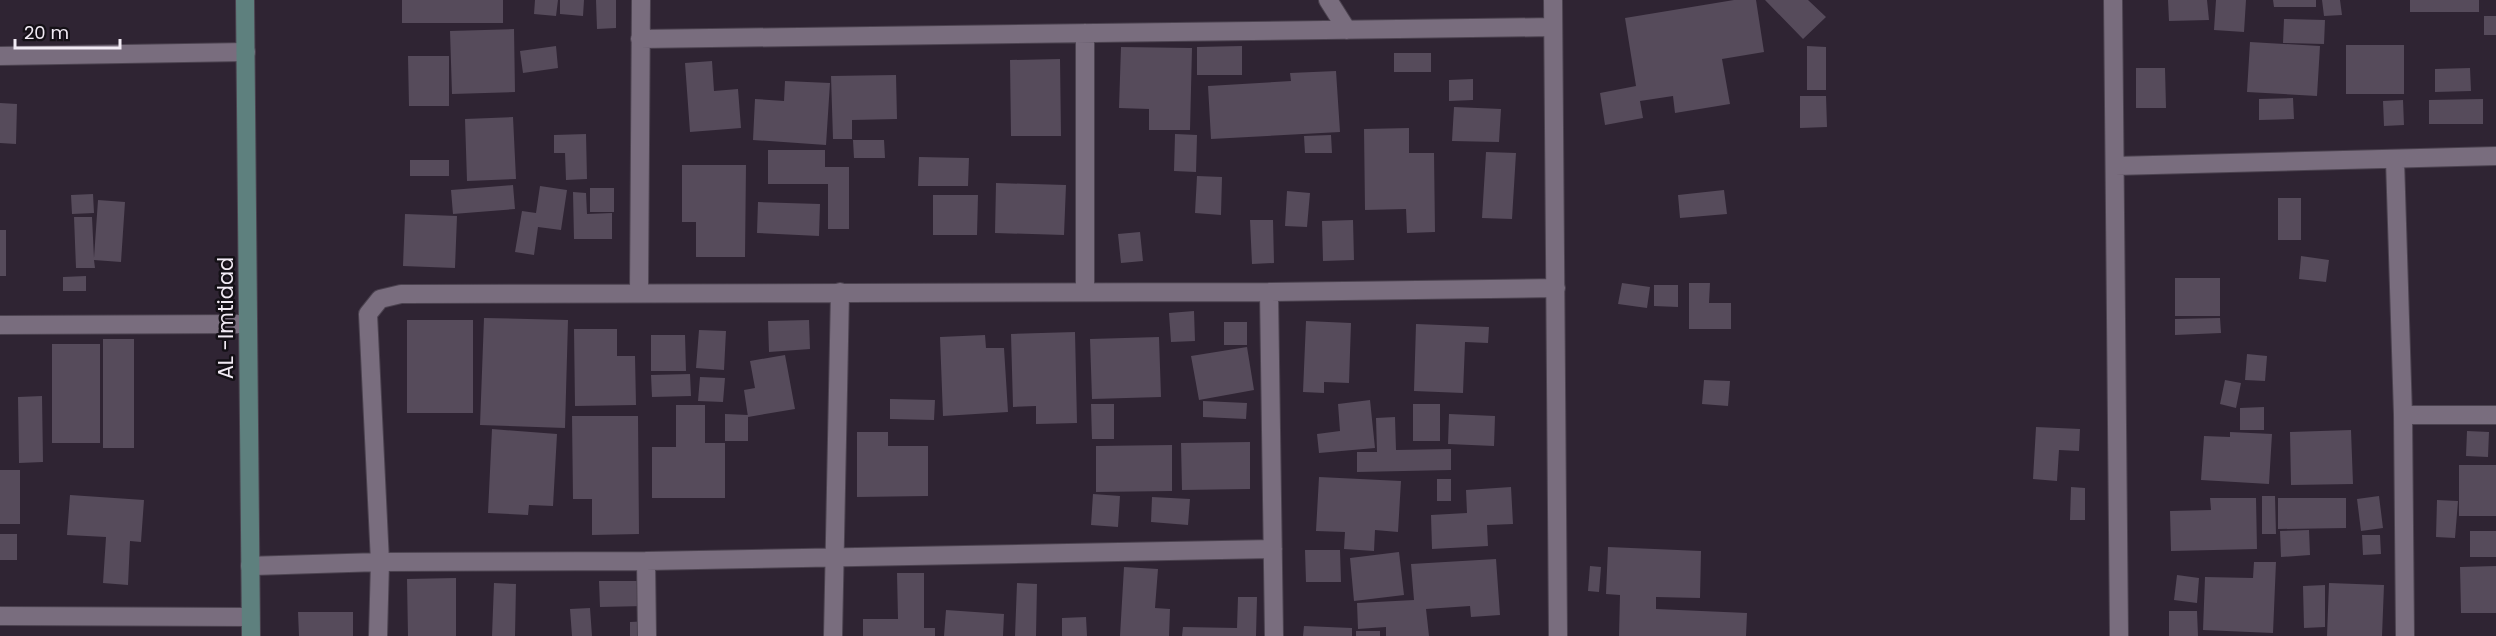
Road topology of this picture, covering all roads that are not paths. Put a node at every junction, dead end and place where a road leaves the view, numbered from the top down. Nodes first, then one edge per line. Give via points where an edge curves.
1 (245, 0) edge
2 (641, 0) edge
3 (1328, 0) edge
4 (1552, 0) edge
5 (2113, 0) edge
6 (1553, 27) junction
7 (1347, 30) junction
8 (1085, 33) junction
9 (640, 39) junction
10 (246, 52) junction
11 (0, 56) edge
12 (2496, 156) edge
13 (2395, 160) junction
14 (2115, 166) junction
15 (1556, 288) junction
16 (639, 292) junction
17 (840, 292) junction
18 (1085, 292) junction
19 (1269, 292) junction
20 (248, 324) junction
21 (0, 325) edge
22 (2403, 415) junction
23 (2496, 415) edge
24 (1273, 549) junction
25 (834, 557) junction
26 (646, 561) junction
27 (380, 562) junction
28 (250, 566) junction
29 (0, 616) edge
30 (250, 617) junction
31 (250, 636) edge
32 (378, 636) edge
33 (647, 636) edge
34 (833, 636) edge
35 (1274, 636) edge
36 (1558, 636) edge
37 (2119, 636) edge
38 (2405, 636) edge

1 - 10 street, AL -Imtidad
2 - 9 street
3 - 7 street
4 - 6 street
5 - 14 street
6 - 7 street
6 - 15 street
7 - 8 street
8 - 9 street
8 - 18 street
9 - 16 street
10 - 11 street
10 - 20 street, AL -Imtidad
12 - 13 street
13 - 14 street
13 - 22 street
14 - 37 street
15 - 19 street
15 - 36 street
16 - 17 street
16 - 27 street via 401,294 380,299 368,314
17 - 18 street
17 - 25 street
18 - 19 street
19 - 24 street
20 - 21 street
20 - 28 street, AL -Imtidad
22 - 23 street
22 - 38 street
24 - 25 street
24 - 35 street
25 - 26 street
25 - 34 street
26 - 27 street
26 - 33 street
27 - 28 street
27 - 32 street
28 - 30 street, AL -Imtidad
29 - 30 street
30 - 31 street, AL -Imtidad

